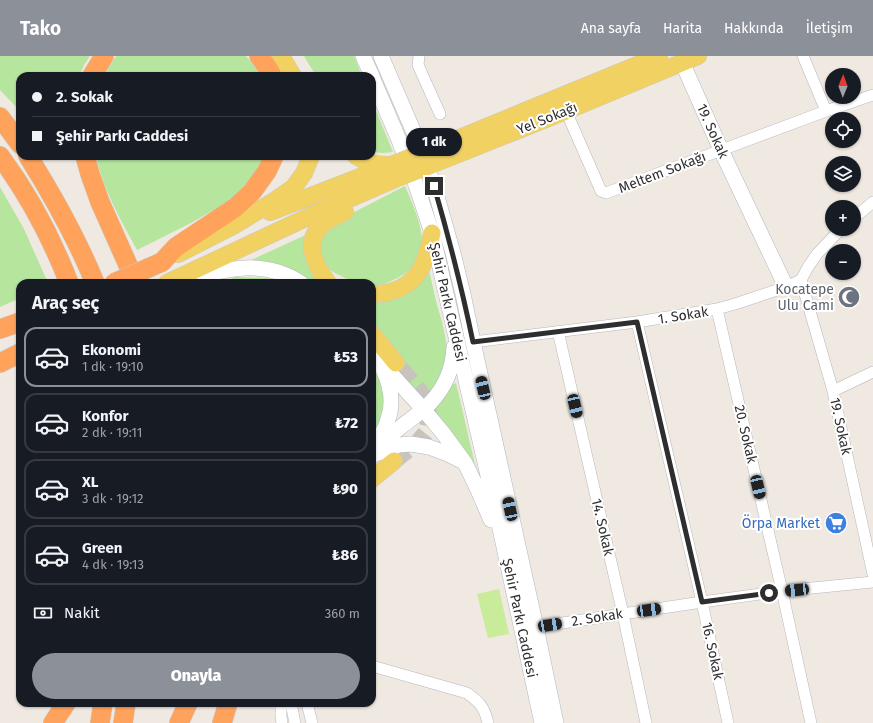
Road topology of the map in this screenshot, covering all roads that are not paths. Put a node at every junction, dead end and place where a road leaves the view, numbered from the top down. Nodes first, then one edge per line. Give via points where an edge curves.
1 (104, 56) edge
2 (259, 56) edge
3 (281, 56) edge
4 (294, 56) edge
5 (363, 56) edge
6 (381, 56) edge
7 (419, 56) edge
8 (659, 56) edge
9 (803, 56) edge
10 (687, 58) edge
11 (94, 72) edge
12 (270, 72) edge
13 (291, 72) edge
14 (303, 72) edge
15 (370, 72) edge
16 (376, 86) edge
17 (873, 95) edge
18 (566, 111) junction
19 (826, 111) junction
20 (440, 114) dead end
21 (0, 118) edge
22 (16, 139) edge
23 (462, 145) junction
24 (721, 150) junction
25 (0, 156) edge
26 (30, 160) edge
27 (86, 160) edge
28 (272, 160) edge
29 (309, 160) edge
30 (363, 160) edge
31 (393, 172) junction
32 (873, 202) edge
33 (861, 212) edge
34 (233, 226) junction
35 (432, 233) junction
36 (834, 236) edge
37 (162, 262) junction
38 (87, 264) junction
39 (67, 279) edge
40 (93, 279) edge
41 (97, 279) edge
42 (123, 279) edge
43 (134, 279) edge
44 (176, 279) edge
45 (191, 279) edge
46 (293, 279) edge
47 (326, 279) edge
48 (801, 280) junction
49 (786, 287) junction
50 (376, 294) edge
51 (717, 310) junction
52 (637, 322) junction
53 (16, 324) edge
54 (453, 324) junction
55 (0, 330) edge
56 (558, 332) junction
57 (376, 339) edge
58 (473, 342) junction
59 (16, 347) edge
60 (0, 353) edge
61 (16, 355) edge
62 (376, 356) edge
63 (0, 363) edge
64 (396, 363) tunnel mouth
65 (873, 372) edge
66 (833, 391) junction
67 (423, 410) junction
68 (376, 444) edge
69 (376, 448) edge
70 (376, 454) edge
71 (394, 461) tunnel mouth
72 (465, 463) junction
73 (376, 476) edge
74 (870, 542) edge
75 (507, 559) junction
76 (873, 574) edge
77 (873, 582) edge
78 (782, 591) junction
79 (702, 602) junction
80 (622, 614) junction
81 (536, 627) junction
82 (376, 667) edge
83 (63, 707) edge
84 (102, 707) edge
85 (125, 707) edge
86 (186, 707) edge
87 (227, 707) edge
88 (282, 707) edge
89 (292, 707) edge
90 (308, 707) edge
91 (53, 723) edge
92 (100, 723) edge
93 (123, 723) edge
94 (180, 723) edge
95 (222, 723) edge
96 (282, 723) edge
97 (296, 723) edge
98 (312, 723) edge
99 (488, 723) edge
100 (542, 723) edge
101 (556, 723) edge
102 (646, 723) edge
103 (728, 723) edge
104 (811, 723) edge

1 - 11 highway
2 - 12 highway
3 - 13 main road
4 - 14 main road
5 - 15 main road, Şehir Parkı Caddesi
6 - 58 main road, Şehir Parkı Caddesi via 434,186 455,260
7 - 20 street via 418,65
8 - 23 main road, Yel Sokağı
9 - 19 street
10 - 18 main road, Yel Sokağı
10 - 24 main road, 19. Sokak
16 - 35 main road, Şehir Parkı Caddesi via 414,179
17 - 19 street, Meltem Sokağı
18 - 23 main road, Yel Sokağı
18 - 24 street, Meltem Sokağı via 600,191 606,193
19 - 24 street, Meltem Sokağı
21 - 22 highway
23 - 31 main road, Yel Sokağı, bridge
24 - 49 main road, 19. Sokak
25 - 39 highway via 38,218
26 - 38 highway via 55,201
27 - 43 highway via 100,202
28 - 37 highway via 252,192 236,207 176,247
29 - 34 main road via 294,187
30 - 31 main road
31 - 34 main road
31 - 44 main road via 310,216
31 - 47 main road via 354,207 326,222 316,232 312,245 313,256
32 - 33 street
34 - 37 main road
35 - 50 main road via 423,266 410,283 391,292
35 - 54 main road, Şehir Parkı Caddesi
36 - 48 street via 817,254
37 - 42 highway, bridge
38 - 40 highway
38 - 41 highway
45 - 46 main road via 238,268 278,272
48 - 49 street, 1. Sokak
48 - 66 street, 19. Sokak
49 - 51 street, 1. Sokak
51 - 52 street, 1. Sokak
51 - 78 street, 20. Sokak
52 - 56 street, 1. Sokak
52 - 79 street, 16. Sokak
53 - 55 highway
54 - 67 main road via 452,365 440,392
54 - 75 main road, Şehir Parkı Caddesi
56 - 58 street, 1. Sokak
56 - 80 street, 14. Sokak
57 - 64 main road
58 - 81 main road, Şehir Parkı Caddesi
59 - 60 highway
61 - 63 highway
62 - 67 main road
62 - 68 main road via 386,376 391,403 389,417
65 - 66 street
66 - 74 street, 19. Sokak
67 - 69 main road
67 - 72 main road
70 - 72 main road via 399,445 410,444 429,447
71 - 73 main road
72 - 75 main road
74 - 76 street, 19. Sokak
75 - 100 main road, Şehir Parkı Caddesi
77 - 78 street, 2. Sokak
78 - 79 street, 2. Sokak
78 - 104 street, 20. Sokak
79 - 80 street, 2. Sokak
79 - 103 street, 16. Sokak
80 - 81 street, 2. Sokak
80 - 102 street, 14. Sokak
81 - 101 main road, Şehir Parkı Caddesi
82 - 99 street via 466,693 479,702
83 - 91 highway
84 - 92 highway
85 - 93 highway
86 - 94 highway
87 - 95 highway
88 - 96 street
89 - 97 street
90 - 98 street

